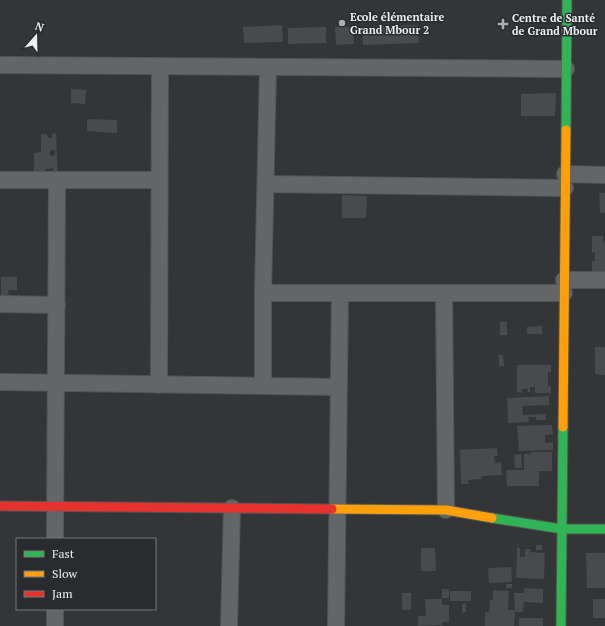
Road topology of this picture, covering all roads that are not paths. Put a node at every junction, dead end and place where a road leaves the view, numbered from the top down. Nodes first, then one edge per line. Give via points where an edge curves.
1 (567, 0) edge
2 (0, 65) edge
3 (160, 66) junction
4 (268, 67) junction
5 (566, 69) junction
6 (605, 175) edge
7 (0, 180) edge
8 (58, 180) junction
9 (159, 180) junction
10 (565, 181) junction
11 (266, 184) junction
12 (605, 280) edge
13 (564, 287) junction
14 (263, 293) junction
15 (340, 293) junction
16 (444, 293) junction
17 (0, 304) edge
18 (57, 305) junction
19 (0, 382) edge
20 (56, 383) junction
21 (159, 385) junction
22 (263, 386) junction
23 (338, 387) junction
24 (0, 506) edge
25 (56, 507) junction
26 (232, 508) junction
27 (337, 509) junction
28 (446, 510) junction
29 (605, 528) edge
30 (562, 529) junction
31 (55, 538) edge
32 (55, 610) edge
33 (55, 626) edge
34 (229, 626) edge
35 (336, 626) edge
36 (561, 626) edge

1 - 5 street
2 - 3 street
3 - 4 street
3 - 9 street
4 - 5 street
4 - 11 street
5 - 10 street
6 - 10 street
7 - 8 street
8 - 9 street
8 - 18 street
9 - 21 street
10 - 11 street
10 - 13 street
11 - 14 street
12 - 13 street
13 - 16 street
13 - 30 street
14 - 15 street
14 - 22 street
15 - 16 street
15 - 23 street
16 - 28 street
17 - 18 street
18 - 20 street
19 - 20 street
20 - 21 street
20 - 25 street
21 - 22 street
22 - 23 street
23 - 27 street
24 - 25 street
25 - 26 street
25 - 31 street
26 - 27 street
26 - 34 street
27 - 28 street
27 - 35 street
28 - 30 street
29 - 30 street
30 - 36 street
32 - 33 street

